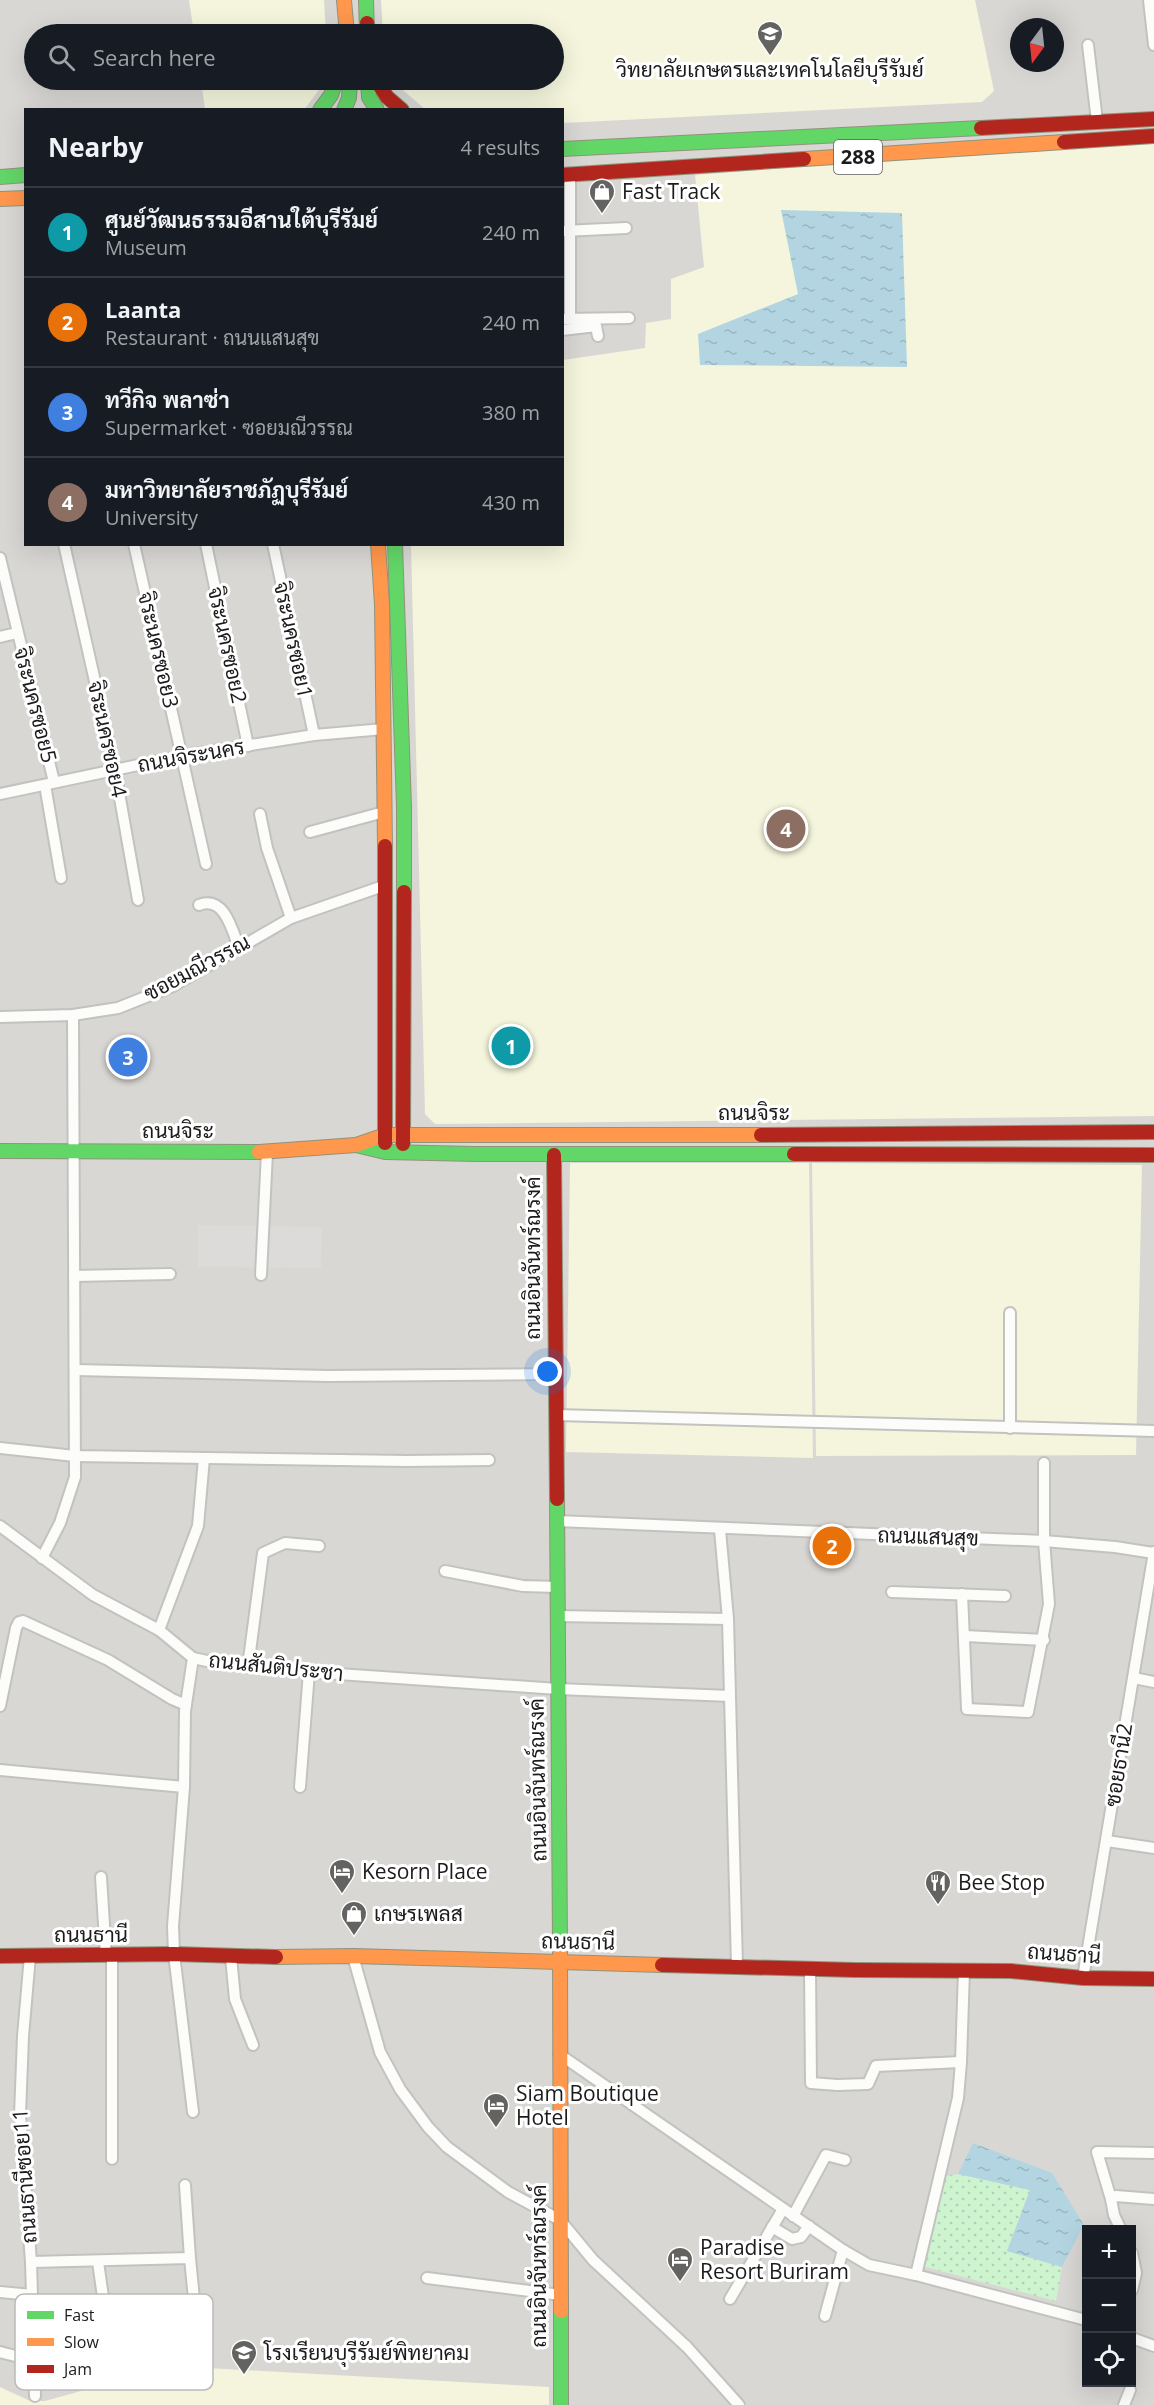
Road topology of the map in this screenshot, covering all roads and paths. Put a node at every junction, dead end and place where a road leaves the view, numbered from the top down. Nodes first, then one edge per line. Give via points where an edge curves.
1 (344, 0) edge
2 (366, 0) edge
3 (1149, 0) edge
4 (346, 24) edge
5 (367, 24) edge
6 (1088, 45) dead end
7 (1154, 45) edge
8 (332, 90) edge
9 (349, 90) edge
10 (369, 90) edge
11 (382, 90) edge
12 (321, 108) edge
13 (345, 108) edge
14 (376, 108) edge
15 (400, 108) edge
16 (1154, 119) edge
17 (1097, 121) junction
18 (1154, 136) edge
19 (564, 142) edge
20 (600, 147) junction
21 (564, 149) edge
22 (24, 175) edge
23 (565, 175) edge
24 (0, 177) edge
25 (24, 198) edge
26 (0, 199) edge
27 (627, 228) dead end
28 (566, 231) edge
29 (629, 318) dead end
30 (566, 319) edge
31 (564, 330) edge
32 (598, 336) dead end
33 (64, 546) edge
34 (134, 546) edge
35 (206, 546) edge
36 (273, 546) edge
37 (378, 546) edge
38 (395, 546) edge
39 (0, 558) edge
40 (17, 633) junction
41 (0, 637) edge
42 (384, 729) junction
43 (314, 735) junction
44 (248, 746) junction
45 (182, 756) junction
46 (115, 770) junction
47 (49, 784) junction
48 (0, 794) edge
49 (384, 812) junction
50 (260, 814) dead end
51 (310, 832) dead end
52 (206, 864) dead end
53 (61, 878) dead end
54 (386, 885) junction
55 (138, 900) dead end
56 (199, 905) dead end
57 (291, 918) junction
58 (239, 948) junction
59 (73, 1015) junction
60 (0, 1017) edge
61 (1154, 1132) edge
62 (385, 1134) junction
63 (403, 1134) junction
64 (876, 1135) junction
65 (899, 1135) junction
66 (356, 1145) junction
67 (0, 1151) edge
68 (75, 1152) junction
69 (267, 1152) junction
70 (385, 1152) junction
71 (402, 1153) junction
72 (554, 1155) junction
73 (1154, 1155) edge
74 (877, 1156) junction
75 (899, 1156) junction
76 (170, 1274) dead end
77 (261, 1275) dead end
78 (74, 1276) junction
79 (1010, 1313) dead end
80 (76, 1370) junction
81 (555, 1374) junction
82 (556, 1415) junction
83 (1010, 1428) junction
84 (1154, 1431) edge
85 (0, 1448) edge
86 (75, 1456) junction
87 (204, 1458) junction
88 (489, 1460) dead end
89 (1044, 1463) dead end
90 (557, 1521) junction
91 (0, 1526) edge
92 (720, 1530) junction
93 (1044, 1541) junction
94 (319, 1546) dead end
95 (1154, 1552) edge
96 (42, 1558) junction
97 (445, 1571) dead end
98 (557, 1587) junction
99 (892, 1592) dead end
100 (962, 1594) junction
101 (1005, 1596) dead end
102 (557, 1616) junction
103 (728, 1619) junction
104 (159, 1630) junction
105 (965, 1636) junction
106 (1044, 1640) junction
107 (193, 1658) junction
108 (248, 1667) junction
109 (309, 1672) junction
110 (1134, 1678) junction
111 (1154, 1682) edge
112 (558, 1689) junction
113 (730, 1696) junction
114 (186, 1705) junction
115 (0, 1706) edge
116 (0, 1770) edge
117 (183, 1787) junction
118 (300, 1787) dead end
119 (1107, 1841) junction
120 (1154, 1848) edge
121 (101, 1877) dead end
122 (174, 1954) junction
123 (0, 1956) edge
124 (30, 1956) junction
125 (109, 1956) junction
126 (353, 1956) junction
127 (231, 1957) junction
128 (560, 1963) junction
129 (737, 1966) junction
130 (810, 1968) junction
131 (964, 1970) junction
132 (1083, 1978) junction
133 (1154, 1979) edge
134 (253, 2045) dead end
135 (559, 2054) junction
136 (961, 2062) junction
137 (193, 2112) dead end
138 (1154, 2153) edge
139 (112, 2159) dead end
140 (845, 2160) dead end
141 (185, 2185) dead end
142 (1111, 2199) junction
143 (1154, 2199) edge
144 (783, 2209) junction
145 (793, 2216) junction
146 (560, 2220) junction
147 (1118, 2225) edge
148 (809, 2226) junction
149 (772, 2228) junction
150 (843, 2250) junction
151 (190, 2258) junction
152 (31, 2262) junction
153 (98, 2262) junction
154 (916, 2275) junction
155 (427, 2278) dead end
156 (0, 2292) edge
157 (21, 2294) edge
158 (32, 2294) edge
159 (103, 2294) edge
160 (194, 2294) edge
161 (561, 2295) junction
162 (730, 2299) dead end
163 (825, 2316) dead end
164 (1082, 2319) edge
165 (1136, 2340) edge
166 (1154, 2346) edge
167 (0, 2352) edge
168 (15, 2356) edge
169 (35, 2390) edge
170 (1130, 2390) dead end
171 (35, 2396) dead end
172 (561, 2405) edge
173 (739, 2405) edge
174 (1124, 2405) edge

1 - 4 main road
2 - 5 main road
3 - 7 street
6 - 17 street
8 - 12 main road
9 - 13 main road
10 - 14 main road
11 - 15 main road
16 - 17 main road, 288
17 - 20 main road, 288
18 - 23 main road, 288
19 - 20 main road
20 - 21 main road, 288
22 - 24 main road
23 - 28 street
25 - 26 main road
27 - 28 street
28 - 30 street
29 - 30 street
31 - 32 street via 597,326
33 - 46 street, จิระนครซอย4
34 - 45 street, จิระนครซอย3
35 - 44 street, จิระนครซอย2
36 - 43 street, จิระนครซอย1
37 - 42 main road
38 - 63 main road via 404,807
39 - 40 street, จิระนครซอย5
40 - 41 street
40 - 47 street, จิระนครซอย5
42 - 43 street, ถนนจิระนคร
42 - 49 main road
43 - 44 street, ถนนจิระนคร
44 - 45 street, ถนนจิระนคร
45 - 46 street, ถนนจิระนคร
45 - 52 street, จิระนครซอย3
46 - 47 street, ถนนจิระนคร
46 - 55 street, จิระนครซอย4
47 - 48 street, ถนนจิระนคร
47 - 53 street, จิระนครซอย5
49 - 51 street
49 - 54 main road
50 - 57 street via 267,848
54 - 57 street, ซอยมณีวรรณ
54 - 62 main road
56 - 58 street via 216,904
57 - 58 street, ซอยมณีวรรณ
58 - 59 street, ซอยมณีวรรณ via 173,986 118,1008
59 - 60 street, ซอยมณีวรรณ
59 - 68 street
61 - 65 main road, ถนนจิระ
62 - 63 main road, ถนนจิระ
62 - 66 main road, ถนนจิระ
62 - 70 main road
63 - 64 main road, ถนนจิระ
63 - 71 main road
64 - 65 main road, ถนนจิระ
64 - 74 main road via 882,1136 886,1144
65 - 75 main road via 891,1144 892,1151
66 - 69 main road, ถนนจิระ
66 - 70 main road, ถนนจิระ
67 - 68 main road, ถนนจิระ
68 - 69 main road, ถนนจิระ
68 - 78 street
69 - 77 street
70 - 71 main road, ถนนจิระ
71 - 72 main road, ถนนจิระ
72 - 74 main road, ถนนจิระ
72 - 81 main road, ถนนอินจันทร์ณรงค์
73 - 75 main road, ถนนจิระ
74 - 75 main road, ถนนจิระ
76 - 78 street
78 - 80 street
79 - 83 street
80 - 81 street via 327,1376
80 - 86 street
81 - 82 main road, ถนนอินจันทร์ณรงค์
82 - 83 street
82 - 90 main road, ถนนอินจันทร์ณรงค์
83 - 84 street
85 - 86 street
86 - 87 street
86 - 96 street via 75,1478 60,1523
87 - 88 street
87 - 104 street via 198,1526
89 - 93 street
90 - 92 street, ถนนแสนสุข
90 - 98 main road, ถนนอินจันทร์ณรงค์
91 - 96 street, ถนนสันติประชา
92 - 93 street, ถนนแสนสุข
92 - 103 street
93 - 95 street, ถนนแสนสุข
93 - 106 street via 1049,1604
94 - 108 street via 285,1544 263,1553
95 - 110 street, ซอยธานี2
96 - 104 street, ถนนสันติประชา via 93,1595
97 - 98 street via 523,1586
98 - 102 main road, ถนนอินจันทร์ณรงค์
99 - 100 street
100 - 101 street
100 - 105 street
102 - 103 street
102 - 112 main road, ถนนอินจันทร์ณรงค์
103 - 113 street
104 - 107 street, ถนนสันติประชา
105 - 106 street
105 - 106 street via 967,1709 1028,1712
107 - 108 street, ถนนสันติประชา
107 - 114 street
108 - 109 street, ถนนสันติประชา
109 - 112 street, ถนนสันติประชา
109 - 118 street
110 - 111 street
110 - 119 street, ซอยธานี2
112 - 113 street, ถนนสันติประชา
112 - 128 main road, ถนนอินจันทร์ณรงค์
113 - 129 street
114 - 115 street via 108,1660 23,1621 16,1628
114 - 117 street
116 - 117 street
117 - 122 street
119 - 120 street
119 - 132 street, ซอยธานี2
121 - 125 street
122 - 125 main road, ถนนธานี
122 - 127 main road, ถนนธานี
122 - 137 street
123 - 124 main road, ถนนธานี
124 - 125 main road, ถนนธานี
124 - 152 street, ถนนธานีซอย11 via 20,2115
125 - 139 street
126 - 127 main road, ถนนธานี
126 - 128 main road, ถนนธานี
126 - 146 street via 380,2052 412,2108 447,2146 508,2192
127 - 134 street via 235,1999
128 - 129 main road, ถนนธานี
128 - 135 main road, ถนนอินจันทร์ณรงค์
129 - 130 main road, ถนนธานี
130 - 131 main road, ถนนธานี
130 - 136 street via 811,2083 868,2084 876,2066
131 - 132 main road, ถนนธานี
131 - 136 street
132 - 133 main road, ถนนธานี
135 - 144 street
135 - 146 main road, ถนนอินจันทร์ณรงค์
136 - 154 street via 958,2098
138 - 142 street via 1097,2152
140 - 145 street via 826,2156
141 - 151 street
142 - 143 street
142 - 147 street
144 - 145 street
144 - 149 street
145 - 148 street
146 - 161 main road, ถนนอินจันทร์ณรงค์
146 - 173 street via 593,2260 687,2347
148 - 149 street via 801,2237 792,2239
148 - 150 street
149 - 162 street
150 - 154 street via 869,2265
150 - 163 street
151 - 153 street
151 - 160 street
152 - 153 street
152 - 158 street, ถนนธานีซอย11
153 - 159 street
154 - 164 street
155 - 161 street
156 - 157 street
161 - 172 main road, ถนนอินจันทร์ณรงค์
165 - 166 street
167 - 168 street
169 - 171 street, ถนนธานีซอย11
170 - 174 street

